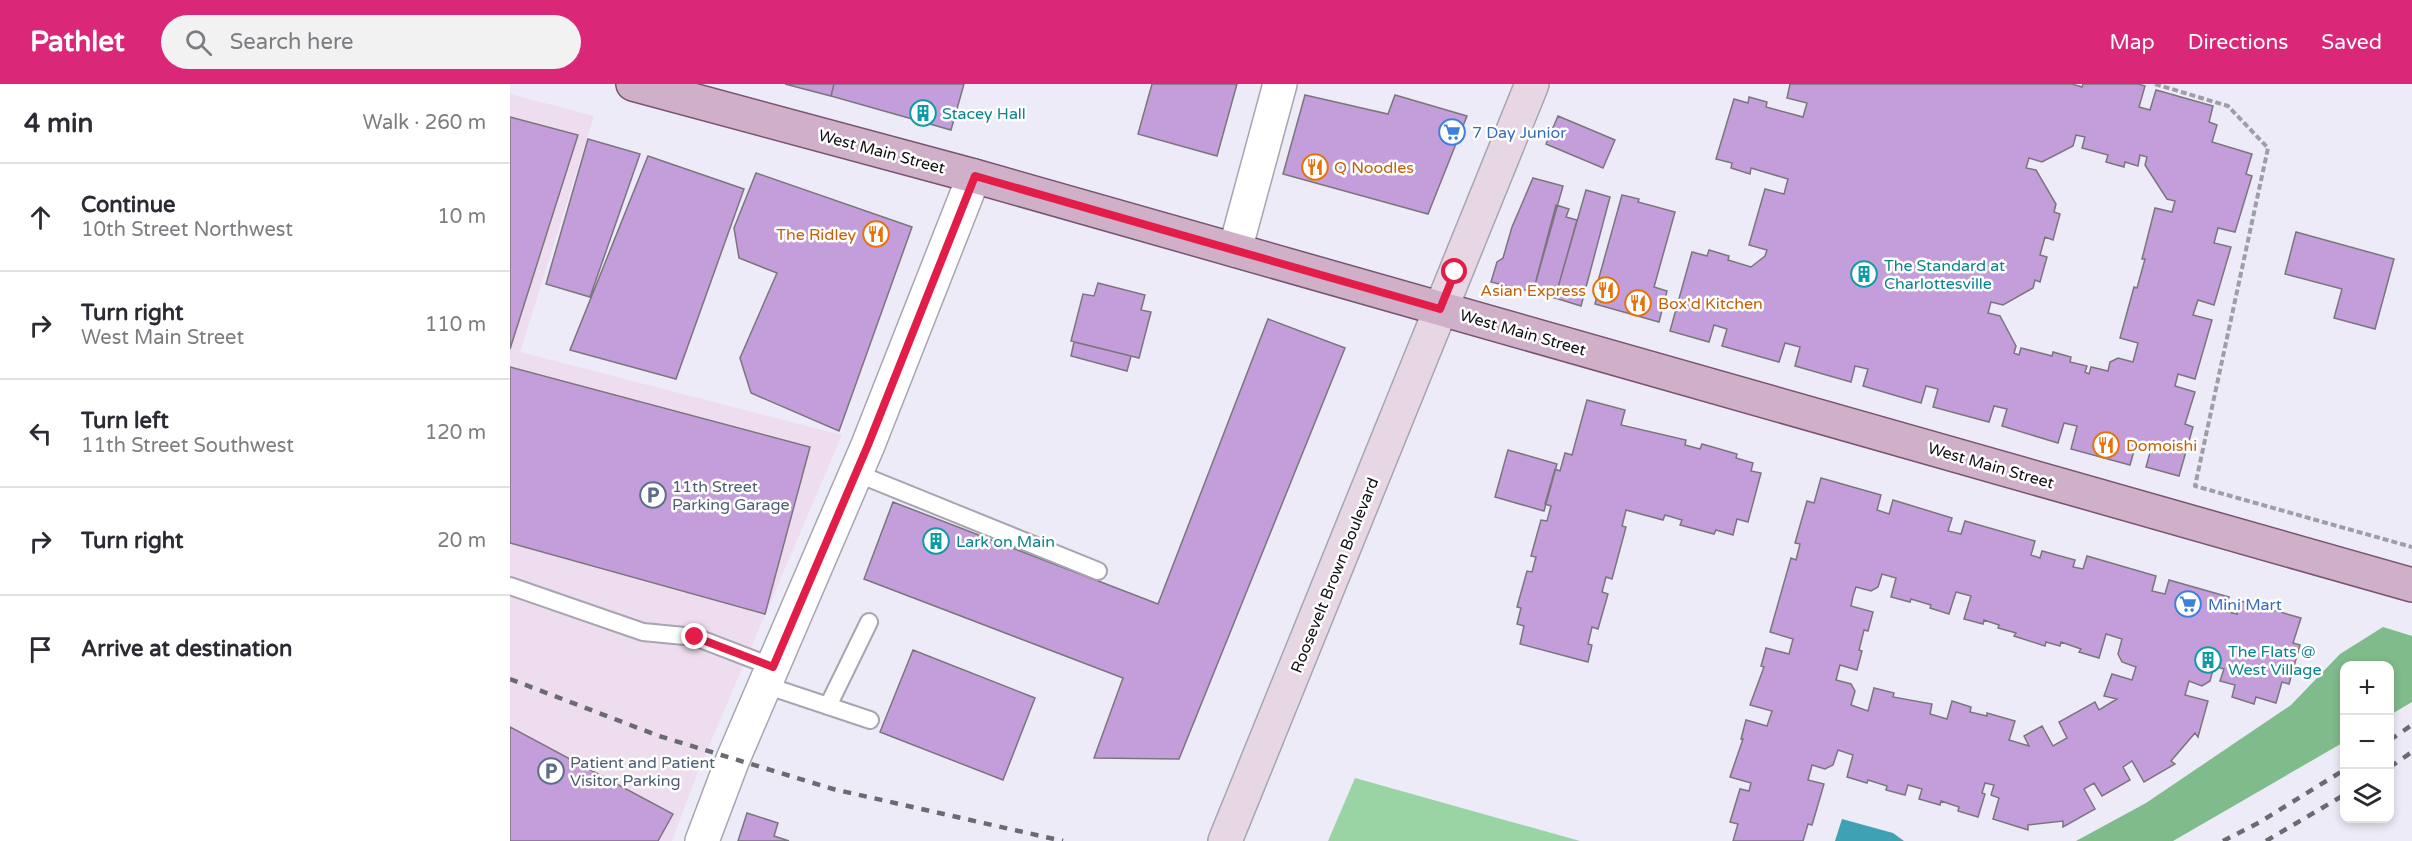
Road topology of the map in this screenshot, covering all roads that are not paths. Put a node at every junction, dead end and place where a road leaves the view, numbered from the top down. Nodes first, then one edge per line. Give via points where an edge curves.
1 (1280, 84) edge
2 (1532, 84) edge
3 (646, 86) edge
4 (975, 176) junction
5 (1235, 250) junction
6 (1440, 309) junction
7 (856, 473) junction
8 (1098, 571) dead end
9 (2412, 585) edge
10 (510, 586) edge
11 (869, 622) dead end
12 (769, 676) junction
13 (828, 706) junction
14 (870, 720) dead end
15 (702, 841) edge
16 (1225, 841) edge

1 - 5 street
2 - 6 main road, Roosevelt Brown Boulevard
3 - 4 main road, West Main Street
4 - 5 main road, West Main Street
4 - 7 street
5 - 6 main road, West Main Street
6 - 9 main road, West Main Street
6 - 16 main road, Roosevelt Brown Boulevard
7 - 8 lane
7 - 12 street
10 - 12 lane via 643,632 695,637
11 - 13 lane
12 - 13 lane
12 - 15 street
13 - 14 lane

